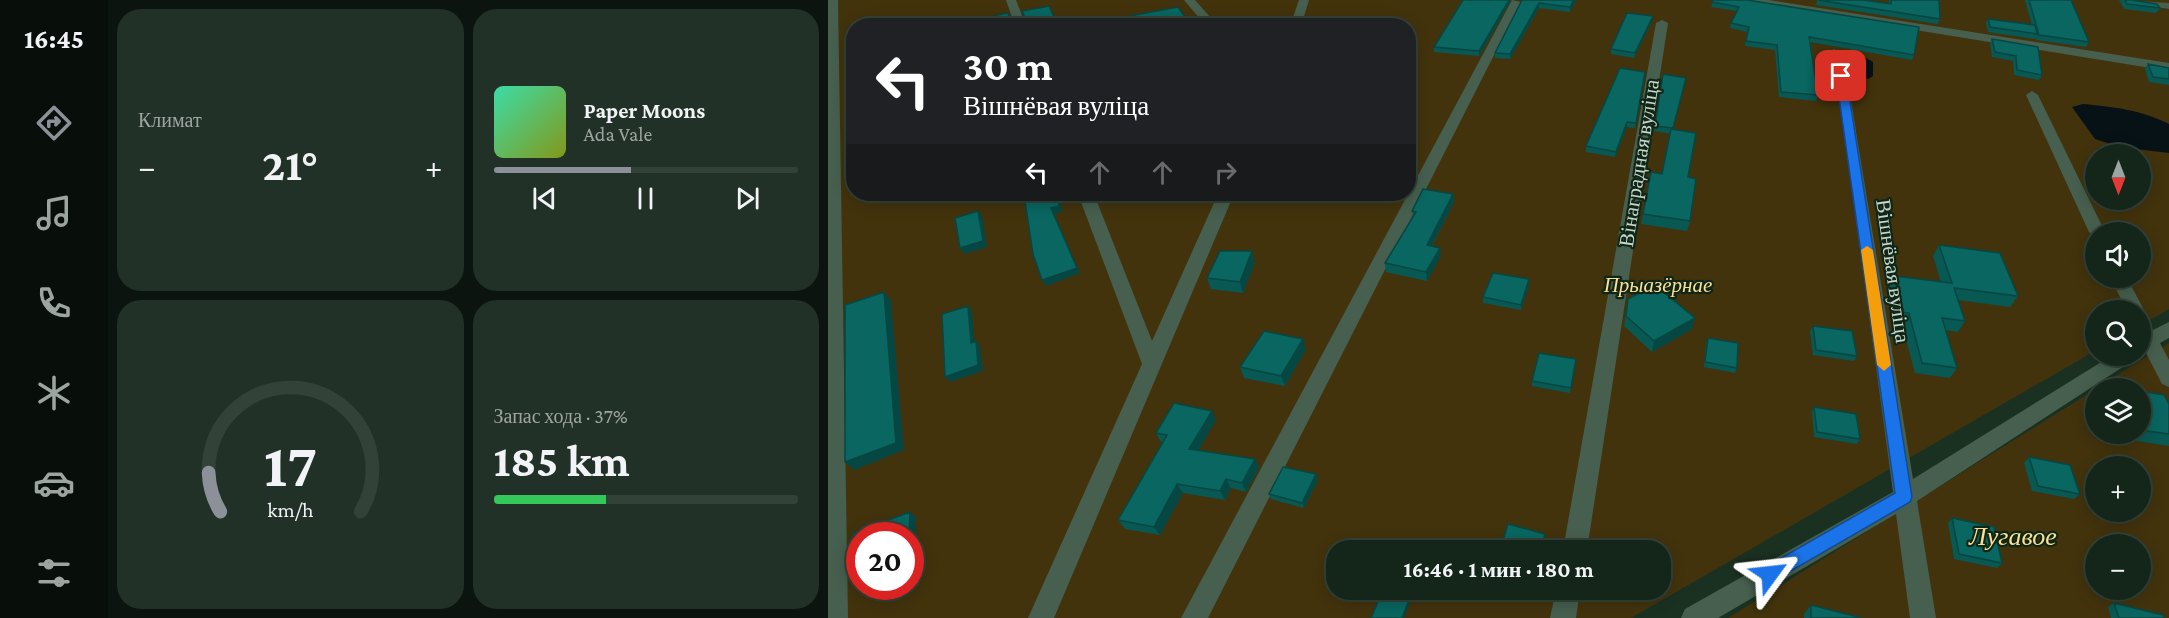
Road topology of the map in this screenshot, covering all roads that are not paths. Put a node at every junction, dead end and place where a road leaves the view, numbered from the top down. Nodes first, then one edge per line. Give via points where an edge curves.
1 (833, 0) edge
2 (1011, 0) edge
3 (1189, 0) edge
4 (1304, 0) edge
5 (1749, 0) edge
6 (2129, 0) edge
7 (1516, 2) dead end
8 (2169, 6) edge
9 (1018, 18) edge
10 (1205, 18) edge
11 (1298, 18) edge
12 (1662, 23) dead end
13 (1838, 52) edge
14 (2169, 67) edge
15 (2032, 95) dead end
16 (1416, 193) edge
17 (1089, 201) edge
18 (1223, 201) edge
19 (1412, 201) edge
20 (2092, 222) edge
21 (2169, 329) edge
22 (2151, 340) edge
23 (2151, 352) edge
24 (1152, 364) junction
25 (2109, 366) edge
26 (2169, 379) edge
27 (1904, 497) junction
28 (1577, 540) edge
29 (1566, 600) edge
30 (835, 618) edge
31 (1041, 618) edge
32 (1194, 618) edge
33 (1563, 618) edge
34 (1694, 618) edge
35 (1923, 618) edge

1 - 30 lane
2 - 9 lane
3 - 10 lane
4 - 11 lane
5 - 14 lane
6 - 8 lane
7 - 16 lane
12 - 28 lane, Вінаградная вуліца
13 - 27 lane, Вішнёвая вуліца
15 - 20 lane
17 - 24 lane
18 - 24 lane
19 - 32 lane
21 - 22 lane
23 - 26 lane
24 - 31 lane
25 - 27 lane
27 - 34 lane
27 - 35 lane, Вішнёвая вуліца
29 - 33 lane

